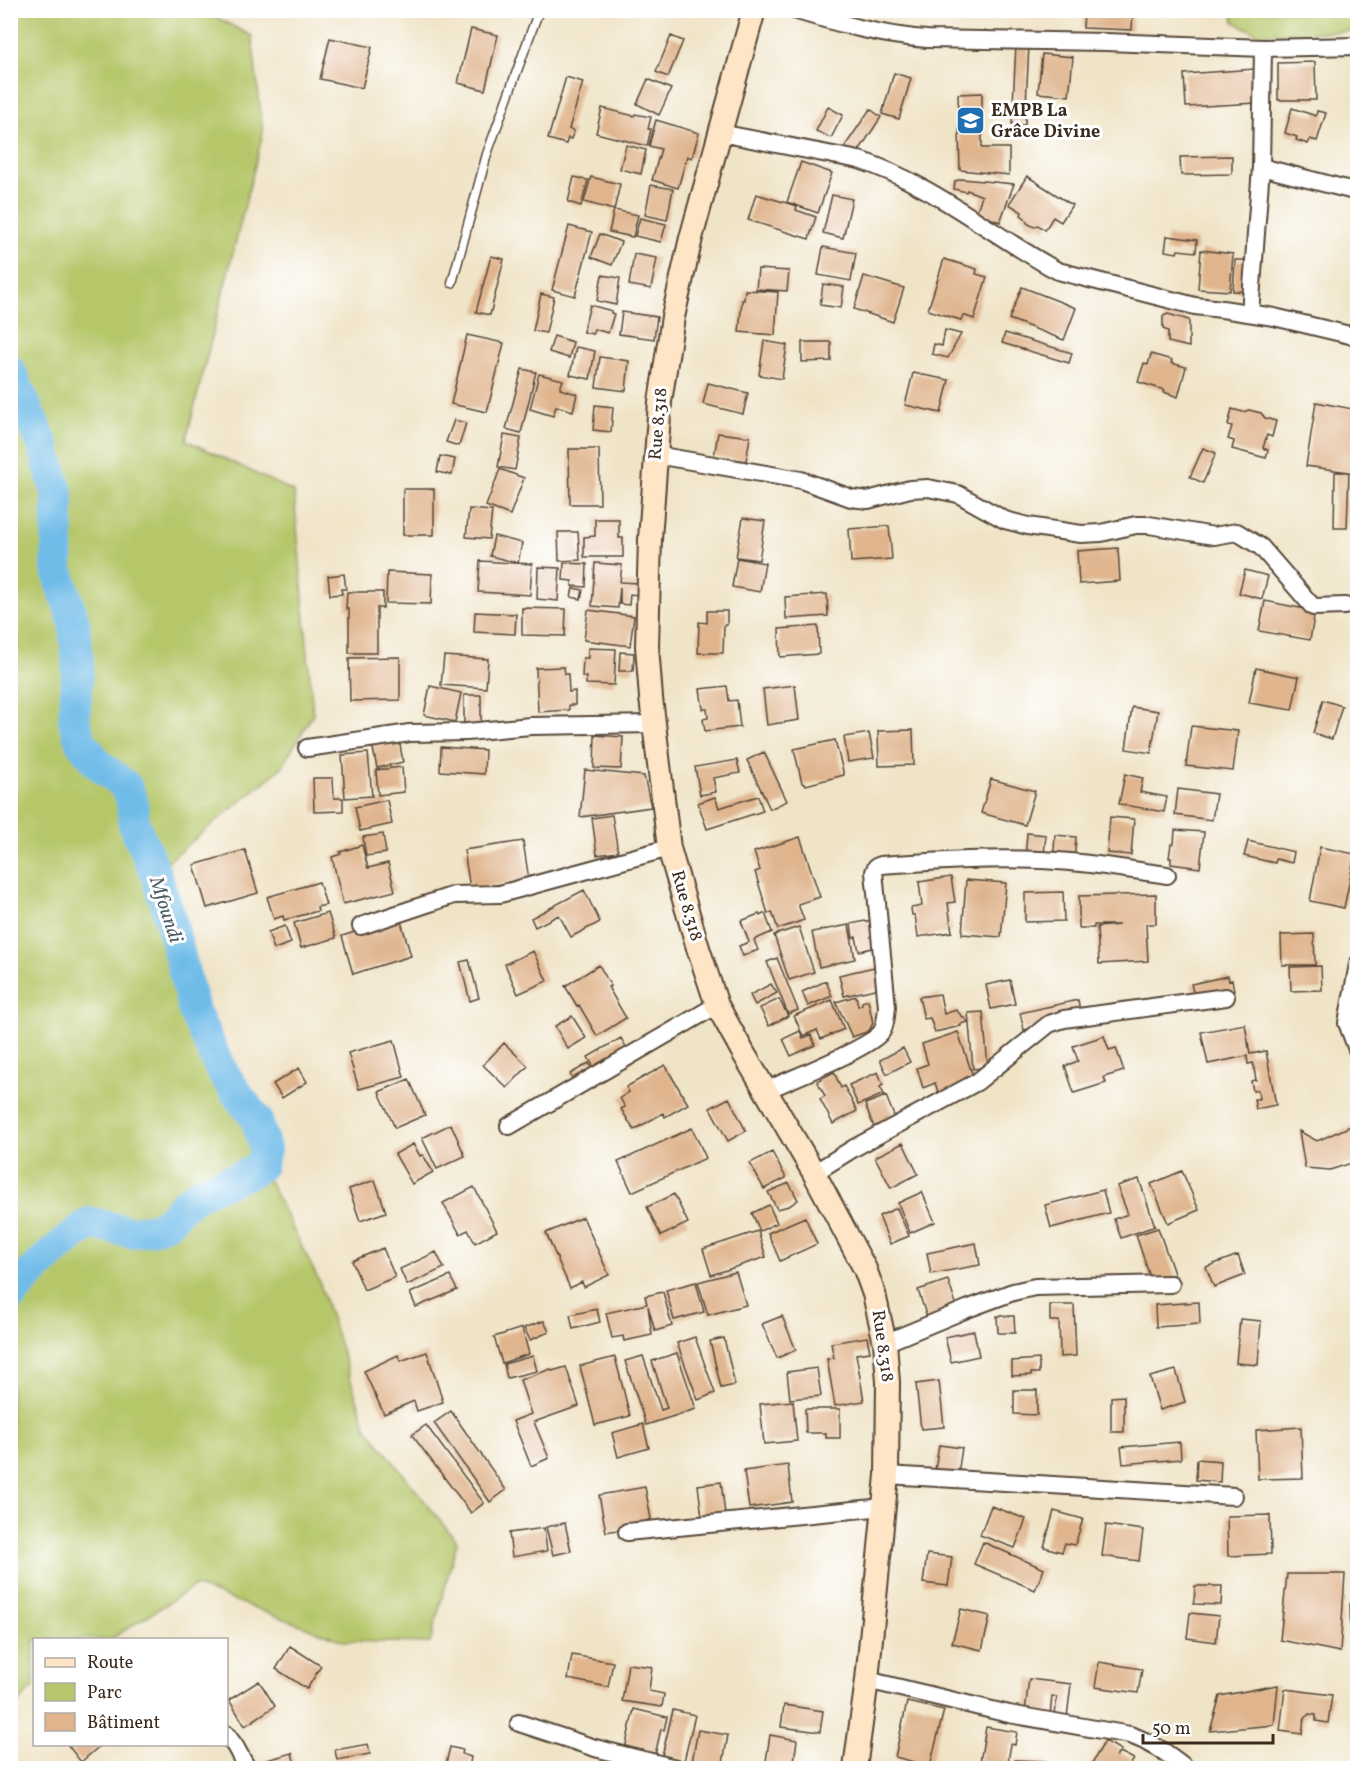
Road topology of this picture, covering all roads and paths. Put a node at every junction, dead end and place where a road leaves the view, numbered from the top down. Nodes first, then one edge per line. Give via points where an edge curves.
1 (539, 10) edge
2 (754, 10) edge
3 (794, 10) edge
4 (1358, 46) edge
5 (1263, 48) junction
6 (720, 133) junction
7 (1261, 167) junction
8 (1358, 192) edge
9 (452, 283) dead end
10 (1250, 313) junction
11 (1358, 337) edge
12 (656, 455) junction
13 (1346, 606) dead end
14 (654, 724) junction
15 (307, 748) dead end
16 (669, 848) junction
17 (1167, 875) dead end
18 (362, 926) dead end
19 (1358, 964) edge
20 (1226, 997) dead end
21 (717, 1005) junction
22 (1358, 1052) edge
23 (765, 1090) junction
24 (509, 1126) dead end
25 (814, 1173) junction
26 (1171, 1284) dead end
27 (885, 1343) junction
28 (887, 1475) junction
29 (1234, 1496) dead end
30 (884, 1507) junction
31 (627, 1532) dead end
32 (867, 1680) junction
33 (519, 1724) dead end
34 (228, 1737) edge
35 (248, 1768) edge
36 (676, 1768) edge
37 (855, 1768) edge
38 (1186, 1768) edge

1 - 9 lane via 487,154
2 - 6 main road, Rue 8.318
3 - 5 street via 906,38
4 - 5 street
5 - 7 street
6 - 10 street via 880,167 931,193 1058,271 1195,306
6 - 12 main road, Rue 8.318 via 673,317
7 - 8 street
7 - 10 street
10 - 11 street
12 - 13 street via 801,480 851,498 868,500 928,488 958,494 1005,520 1081,534 1136,525 1214,536 1237,532 1261,547 1313,607
12 - 14 main road, Rue 8.318 via 647,646
14 - 15 street via 410,733
14 - 16 main road, Rue 8.318
16 - 18 street via 500,894 454,896
16 - 21 main road, Rue 8.318
17 - 23 street via 1037,860 963,860 876,867 886,1008 883,1030 867,1045
19 - 22 street via 1347,1023
20 - 25 street via 1049,1024 977,1082
21 - 23 main road, Rue 8.318
21 - 24 street
23 - 25 main road, Rue 8.318
25 - 27 main road, Rue 8.318 via 865,1269
26 - 27 street via 1035,1287 967,1308
27 - 28 main road, Rue 8.318
28 - 29 street
28 - 30 main road, Rue 8.318
30 - 31 street
30 - 32 main road, Rue 8.318
32 - 37 main road, Rue 8.318
32 - 38 street via 1009,1714 1130,1735 1149,1742
33 - 36 street
34 - 35 street

